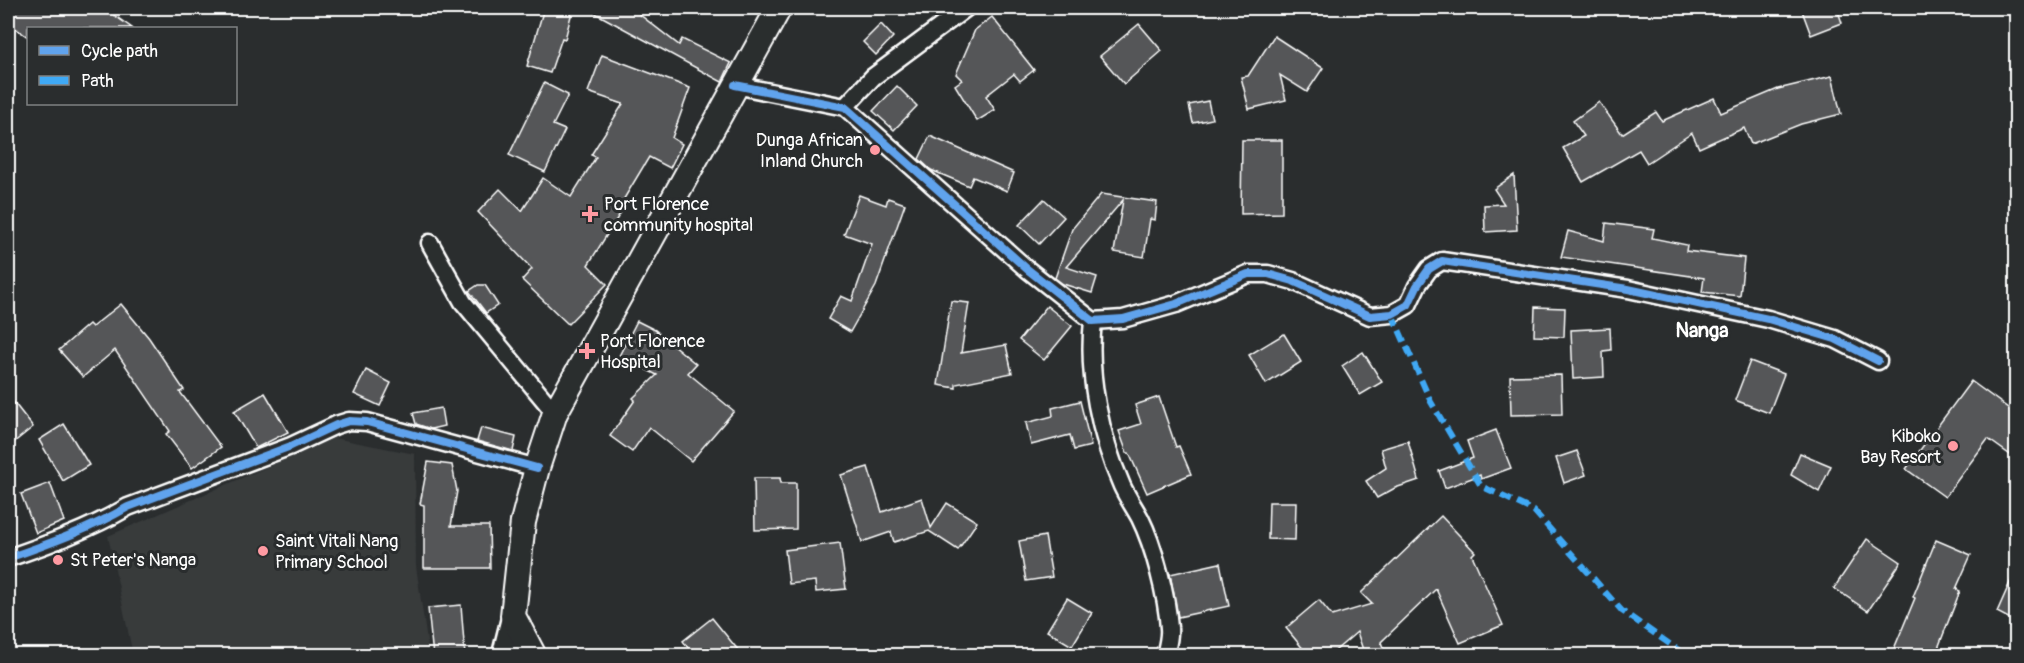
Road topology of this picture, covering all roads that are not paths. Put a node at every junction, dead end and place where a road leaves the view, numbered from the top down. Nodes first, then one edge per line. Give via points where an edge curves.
1 (779, 8) edge
2 (966, 8) edge
3 (735, 85) junction
4 (845, 107) junction
5 (430, 243) dead end
6 (1092, 321) junction
7 (1878, 361) dead end
8 (555, 413) junction
9 (537, 468) junction
10 (8, 558) edge
11 (513, 616) junction
12 (503, 656) edge
13 (534, 656) edge
14 (1165, 656) edge

1 - 3 main road
2 - 4 street via 873,77
3 - 4 street
3 - 8 main road
4 - 6 street via 1027,270
5 - 8 street via 464,302
6 - 7 street via 1123,319 1176,304 1248,274 1268,274 1293,281 1370,316 1392,314 1408,305 1430,269 1442,261 1628,289 1768,319 1835,339
6 - 14 street via 1090,344 1107,446 1156,563 1170,630
8 - 9 main road
9 - 10 street via 367,422 349,421
9 - 11 main road via 523,522
11 - 12 street
11 - 13 main road

